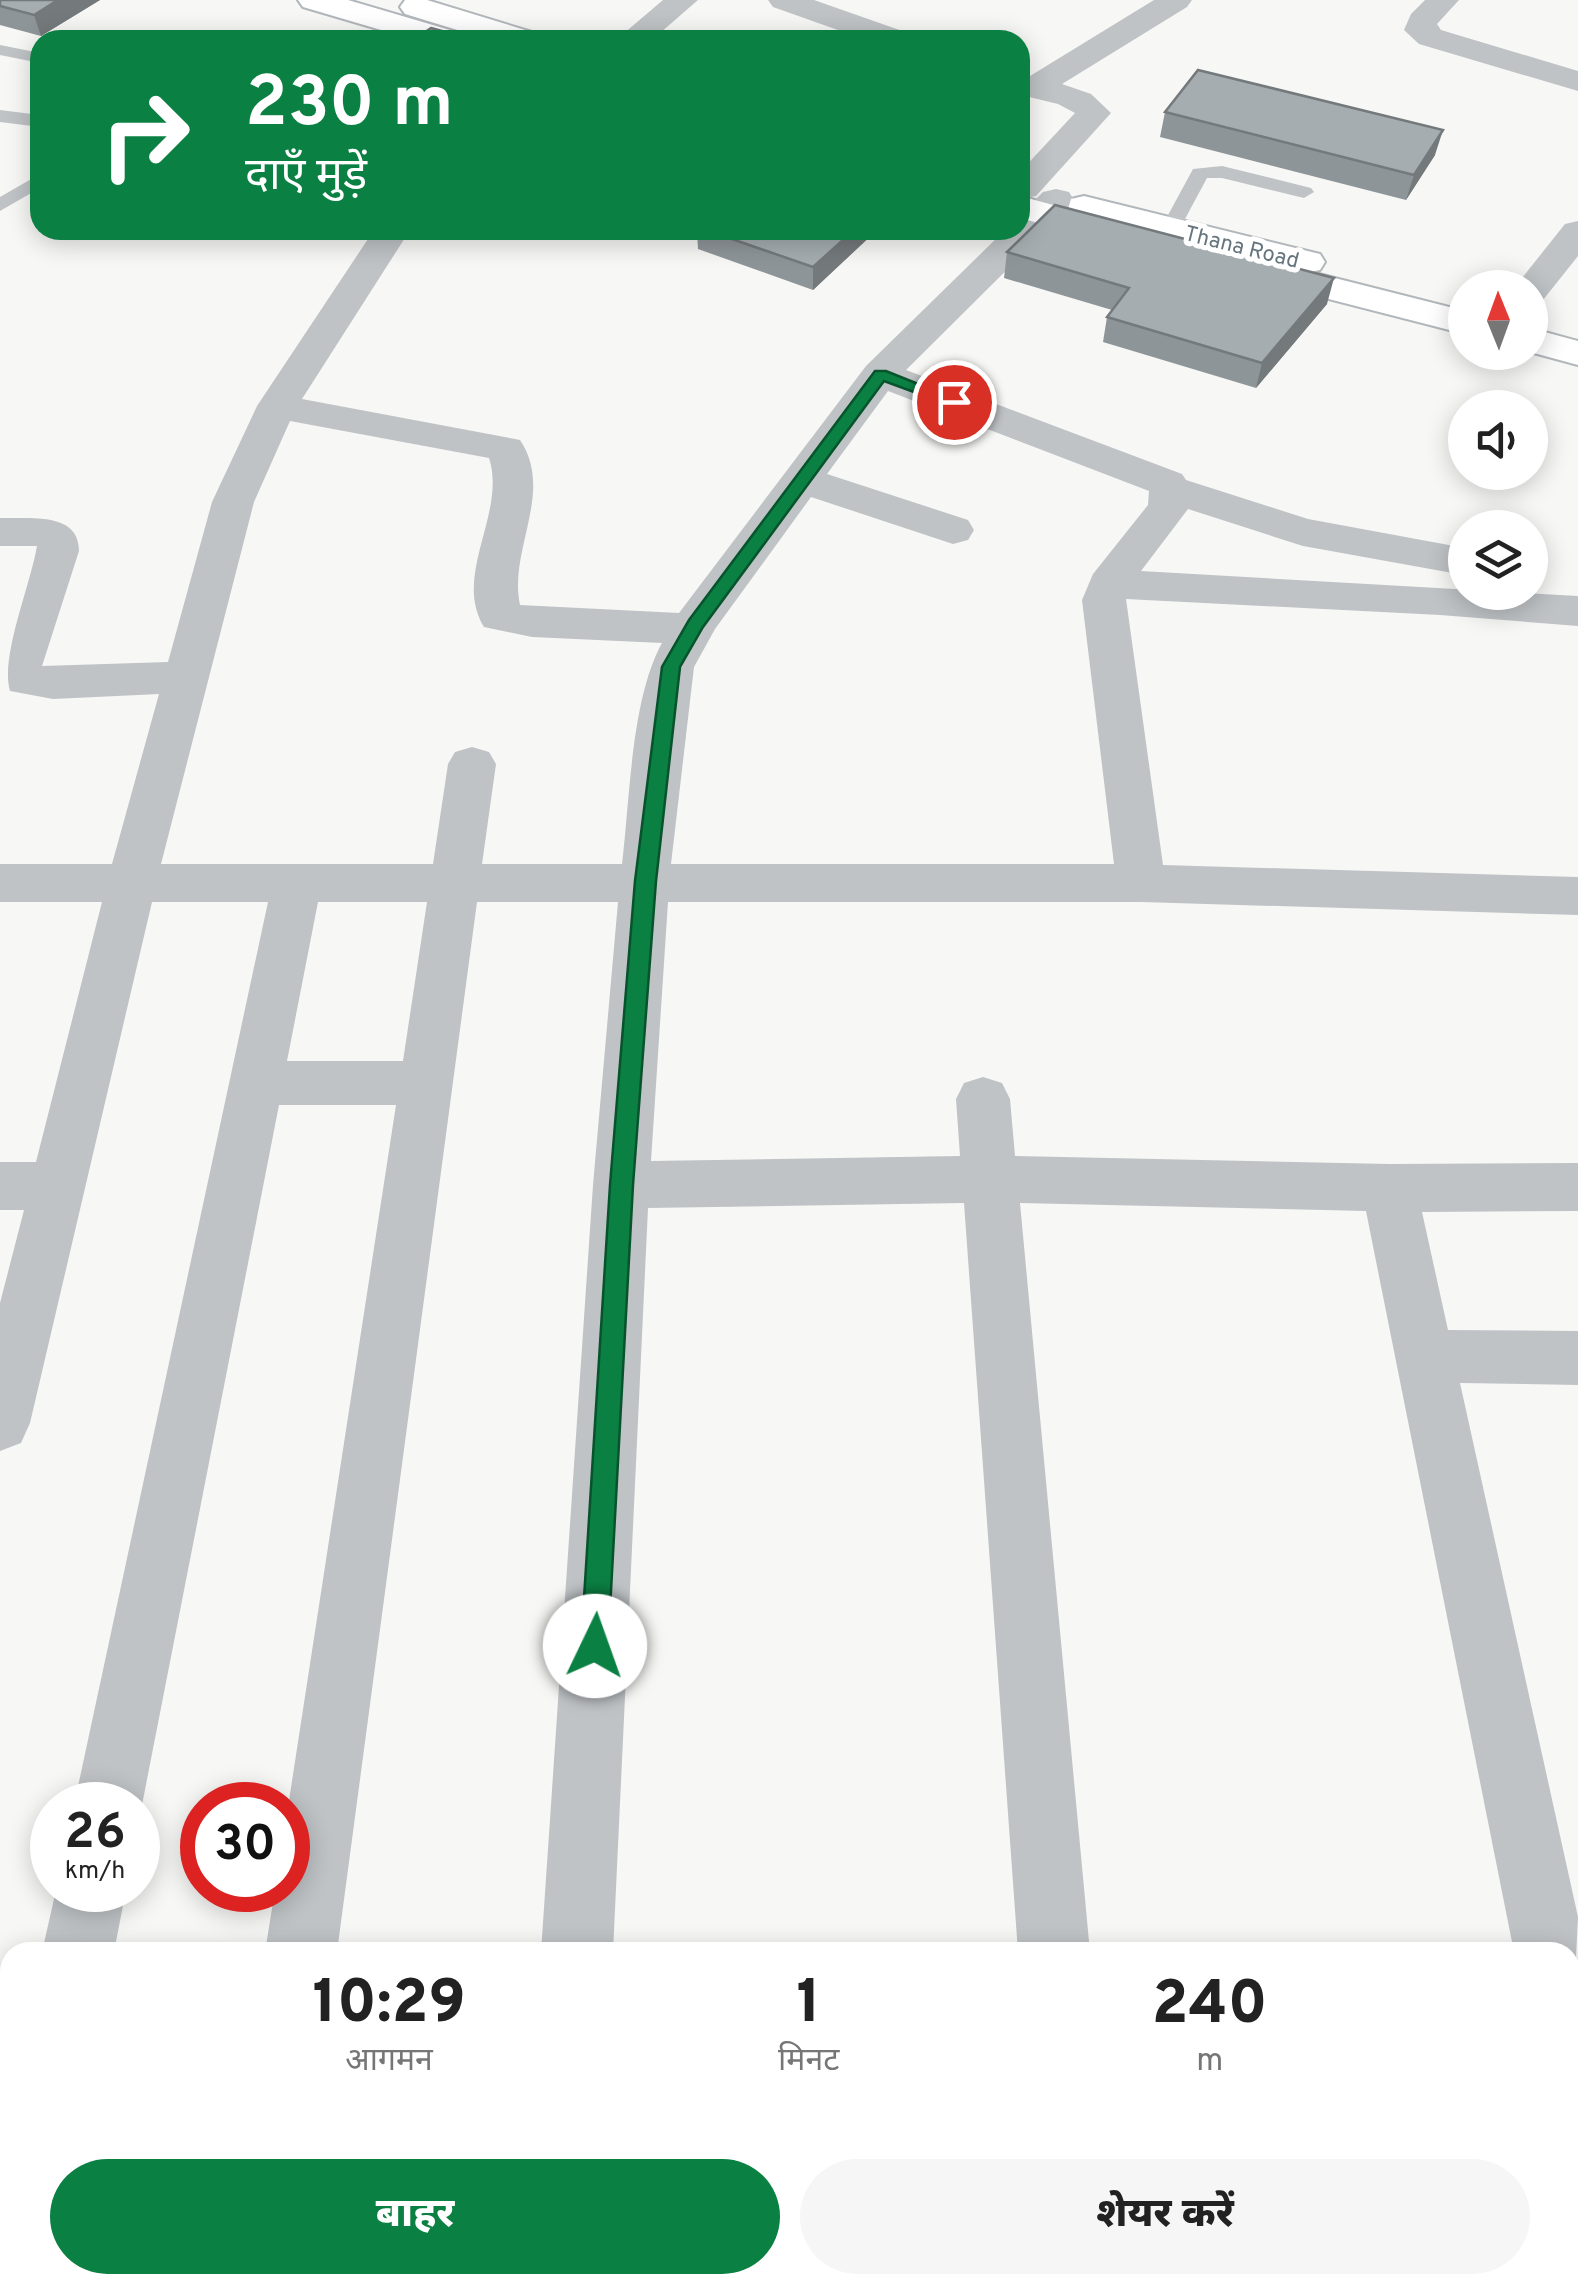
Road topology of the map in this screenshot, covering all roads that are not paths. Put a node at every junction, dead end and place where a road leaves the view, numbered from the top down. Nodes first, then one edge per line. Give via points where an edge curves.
1 (314, 0) edge
2 (392, 0) edge
3 (682, 0) edge
4 (784, 0) edge
5 (1176, 0) edge
6 (1443, 0) edge
7 (416, 30) edge
8 (491, 30) edge
9 (644, 30) edge
10 (869, 30) edge
11 (0, 50) edge
12 (30, 56) edge
13 (1578, 81) edge
14 (1030, 84) edge
15 (1030, 87) edge
16 (0, 116) edge
17 (30, 120) edge
18 (30, 186) edge
19 (1304, 192) dead end
20 (1033, 200) edge
21 (0, 206) edge
22 (1171, 228) junction
23 (1578, 232) edge
24 (386, 240) edge
25 (998, 240) edge
26 (1548, 270) edge
27 (1448, 296) edge
28 (1448, 318) edge
29 (1548, 321) edge
30 (1578, 329) edge
31 (1548, 344) edge
32 (1578, 352) edge
33 (880, 374) junction
34 (278, 406) junction
35 (802, 480) junction
36 (1169, 489) junction
37 (953, 530) dead end
38 (0, 532) edge
39 (1448, 558) edge
40 (1108, 584) junction
41 (1578, 612) edge
42 (692, 629) junction
43 (189, 677) junction
44 (472, 764) dead end
45 (646, 881) junction
46 (456, 882) junction
47 (297, 883) junction
48 (0, 884) edge
49 (130, 884) junction
50 (1141, 884) junction
51 (1578, 896) edge
52 (256, 1083) junction
53 (426, 1083) junction
54 (983, 1099) dead end
55 (990, 1180) junction
56 (622, 1185) junction
57 (0, 1186) edge
58 (57, 1186) junction
59 (1389, 1188) junction
60 (1578, 1188) edge
61 (1422, 1356) junction
62 (1578, 1358) edge
63 (0, 1423) edge
64 (113, 1782) edge
65 (86, 1912) edge
66 (80, 1942) edge
67 (302, 1942) edge
68 (578, 1942) edge
69 (1053, 1942) edge
70 (1548, 1942) edge

1 - 7 main road
2 - 8 main road
3 - 9 street
4 - 10 street
5 - 14 street
6 - 13 street via 1422,21 1420,30 1430,37
11 - 12 lane
15 - 20 street via 1094,113
16 - 17 lane
18 - 21 lane
19 - 22 lane via 1222,172 1200,174
20 - 22 main road, Thana Road
20 - 28 main road
22 - 27 main road, Thana Road
23 - 26 street
24 - 34 street
25 - 33 street
29 - 30 main road
31 - 32 main road
33 - 35 street
33 - 36 street via 1140,470
34 - 42 street via 506,449 513,473 496,588 500,617
34 - 43 street via 233,502
35 - 37 street
35 - 42 street
36 - 39 street via 1303,532
36 - 40 street via 1168,508
38 - 43 street via 58,538 21,656 18,671 26,680
40 - 41 street
40 - 50 street via 1104,616
42 - 45 street via 671,667 665,698
43 - 49 street
44 - 46 street
45 - 46 street
45 - 50 street
45 - 56 street
46 - 47 street
46 - 53 street
47 - 49 street
47 - 52 street
48 - 49 street
49 - 58 street
50 - 51 street
52 - 53 street
52 - 64 street
53 - 67 street
54 - 55 street
55 - 56 street
55 - 59 street
55 - 69 street
56 - 68 street
57 - 58 street
58 - 63 street
59 - 60 street
59 - 61 street
61 - 62 street
61 - 70 street
65 - 66 street

